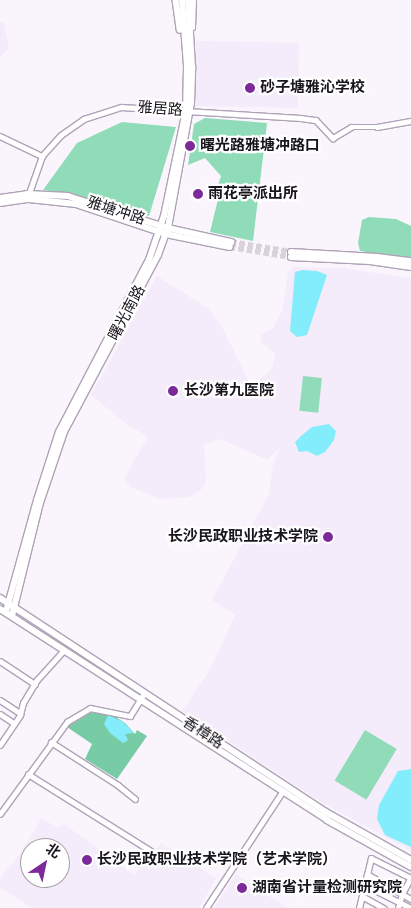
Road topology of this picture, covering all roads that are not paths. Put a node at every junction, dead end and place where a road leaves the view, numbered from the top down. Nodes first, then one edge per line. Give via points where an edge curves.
1 (176, 0) edge
2 (182, 0) edge
3 (188, 0) edge
4 (192, 0) edge
5 (188, 47) junction
6 (188, 111) junction
7 (411, 121) edge
8 (0, 136) edge
9 (42, 156) junction
10 (28, 197) junction
11 (0, 198) edge
12 (0, 203) edge
13 (160, 229) junction
14 (167, 231) junction
15 (231, 245) tunnel mouth
16 (411, 261) edge
17 (411, 267) edge
18 (0, 598) edge
19 (8, 603) junction
20 (15, 608) junction
21 (6, 612) edge
22 (64, 650) junction
23 (0, 661) edge
24 (35, 684) junction
25 (144, 694) junction
26 (0, 700) edge
27 (140, 700) junction
28 (20, 713) junction
29 (0, 714) edge
30 (14, 723) junction
31 (51, 742) junction
32 (0, 745) edge
33 (28, 774) junction
34 (282, 791) junction
35 (135, 799) dead end
36 (0, 814) edge
37 (151, 851) dead end
38 (411, 860) edge
39 (411, 867) edge
40 (367, 874) junction
41 (411, 878) edge
42 (365, 885) junction
43 (402, 894) junction
44 (362, 896) junction
45 (411, 899) edge
46 (398, 905) edge
47 (206, 908) edge
48 (359, 908) edge
49 (384, 908) edge
50 (411, 908) edge

1 - 5 main road via 176,15
2 - 5 main road, 曙光南路
3 - 5 main road, 曙光南路
4 - 5 main road
5 - 6 main road, 曙光南路
6 - 7 street, 雅居路 via 316,120 333,138 351,127 377,127
6 - 9 street, 雅居路 via 131,107 98,113 67,130
6 - 13 main road, 曙光南路
6 - 14 main road, 曙光南路
8 - 9 street
9 - 10 street, 雅居路
10 - 11 main road, 雅塘冲路
10 - 12 main road, 雅塘冲路
10 - 13 main road, 雅塘冲路 via 76,204
13 - 14 main road, 雅塘冲路
13 - 19 main road, 曙光南路 via 149,260 59,432
14 - 15 main road, 雅塘冲路
14 - 20 main road, 曙光南路 via 158,255 64,432 40,503
16 - 17 main road via 291,255
18 - 19 main road, 香樟路
19 - 20 main road, 香樟路
19 - 21 main road, 曙光南路
20 - 21 main road, 曙光南路
20 - 25 main road, 香樟路
21 - 22 main road, 香樟路
22 - 24 street
22 - 27 main road, 香樟路
23 - 24 street
24 - 28 street
25 - 27 street
25 - 38 main road, 香樟路 via 326,812
26 - 28 street
27 - 31 street via 130,716 96,708 83,711 61,727
27 - 34 main road, 香樟路
28 - 30 street
29 - 30 street
30 - 32 street
31 - 33 street
31 - 35 street
33 - 36 street
33 - 37 street
34 - 39 main road, 香樟路
34 - 47 street
40 - 41 street via 371,858
40 - 42 street
40 - 43 street
41 - 43 street
42 - 44 street
42 - 46 street
43 - 45 street
43 - 46 street
44 - 48 street
44 - 49 street
46 - 50 street

